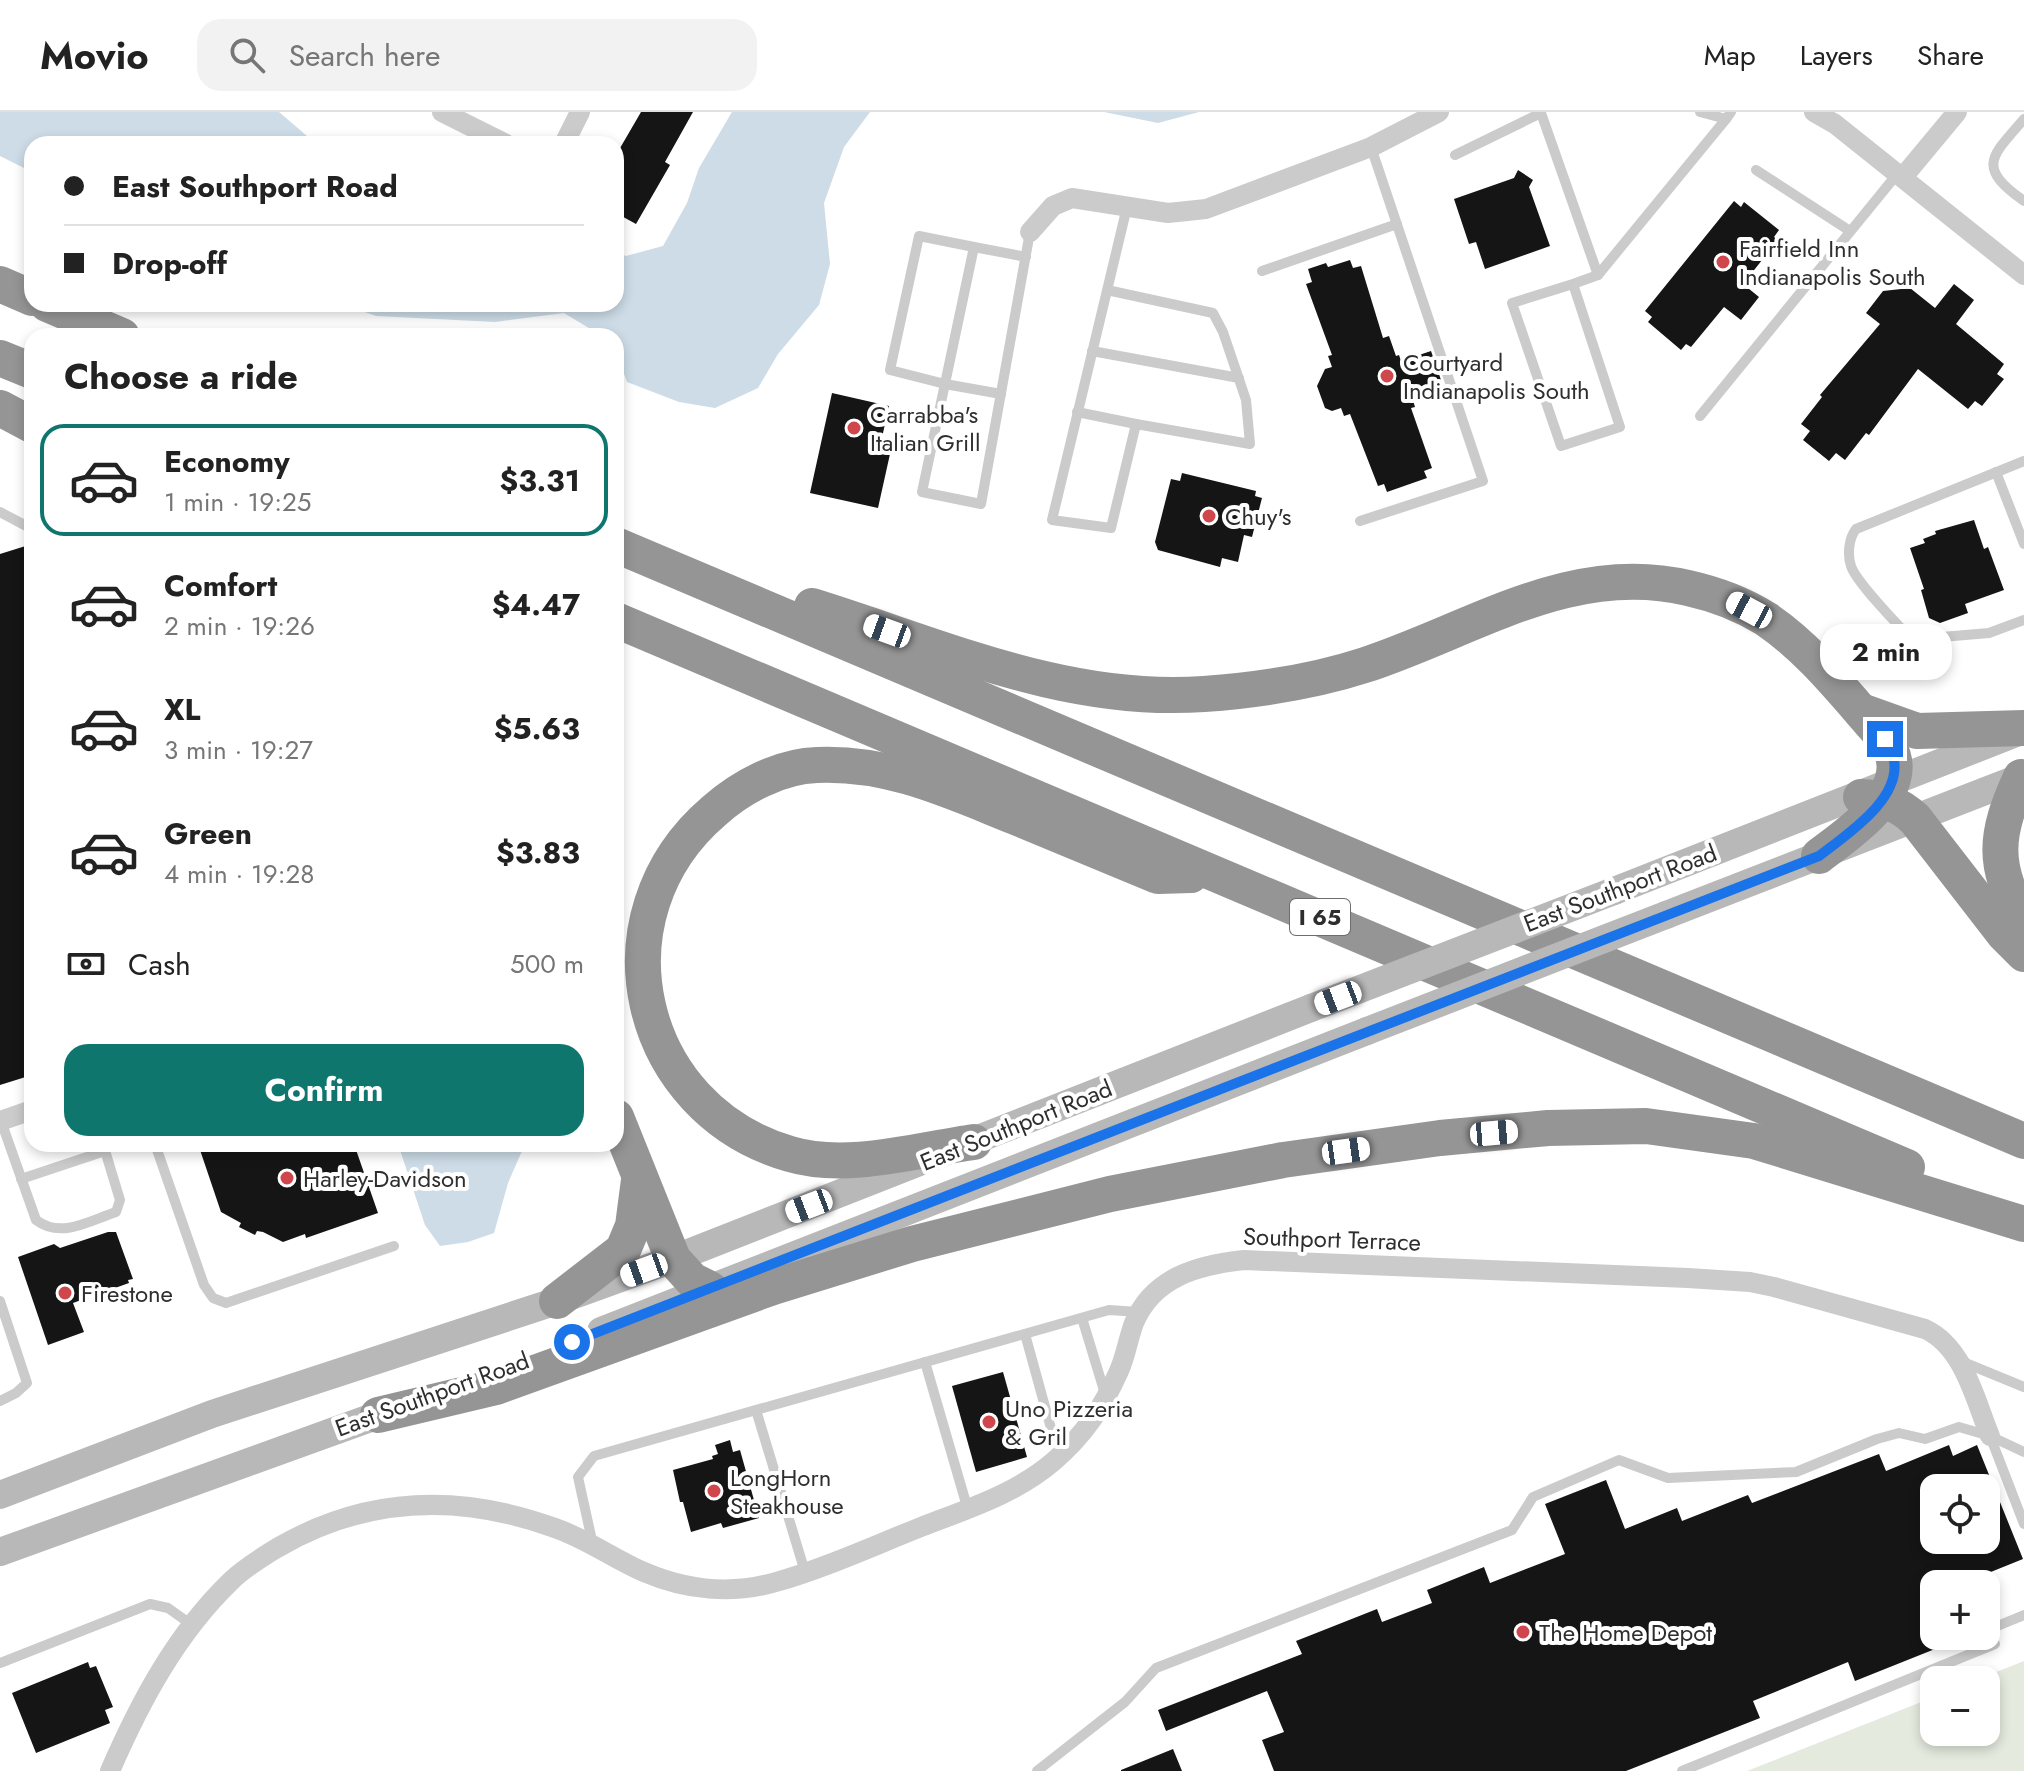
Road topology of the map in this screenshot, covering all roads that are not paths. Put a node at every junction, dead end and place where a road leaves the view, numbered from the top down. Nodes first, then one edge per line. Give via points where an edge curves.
1 (442, 112) edge
2 (580, 112) edge
3 (1439, 112) edge
4 (1543, 112) edge
5 (1700, 112) edge
6 (1814, 112) edge
7 (1957, 112) edge
8 (1729, 116) edge
9 (2024, 119) edge
10 (490, 136) edge
11 (568, 136) edge
12 (1371, 147) junction
13 (1455, 155) dead end
14 (1756, 170) dead end
15 (1901, 175) junction
16 (2024, 201) edge
17 (1127, 207) junction
18 (1397, 224) junction
19 (1850, 231) junction
20 (1030, 232) joint
21 (974, 247) junction
22 (1026, 257) junction
23 (1262, 271) dead end
24 (1598, 275) junction
25 (2024, 275) edge
26 (0, 284) edge
27 (1573, 284) junction
28 (1107, 290) junction
29 (24, 294) edge
30 (66, 312) edge
31 (103, 328) edge
32 (1092, 351) junction
33 (0, 358) edge
34 (24, 368) edge
35 (1239, 378) junction
36 (945, 384) junction
37 (1001, 394) junction
38 (0, 408) edge
39 (1077, 412) junction
40 (1700, 416) dead end
41 (24, 421) edge
42 (1136, 424) junction
43 (2024, 461) edge
44 (1996, 472) junction
45 (0, 512) edge
46 (1360, 521) dead end
47 (24, 525) edge
48 (2024, 544) edge
49 (624, 548) edge
50 (624, 548) edge
51 (2024, 620) edge
52 (624, 623) edge
53 (1860, 711) junction
54 (2024, 729) edge
55 (2023, 776) edge
56 (1875, 793) junction
57 (1915, 819) junction
58 (1819, 856) junction
59 (1221, 875) junction
60 (2024, 922) edge
61 (2024, 954) edge
62 (24, 1113) edge
63 (0, 1121) edge
64 (624, 1137) edge
65 (2024, 1141) edge
66 (974, 1142) junction
67 (91, 1152) edge
68 (106, 1152) edge
69 (158, 1152) edge
70 (639, 1175) junction
71 (21, 1179) junction
72 (2024, 1217) edge
73 (2024, 1224) edge
74 (394, 1246) dead end
75 (673, 1259) junction
76 (710, 1289) junction
77 (0, 1301) edge
78 (557, 1301) junction
79 (1139, 1312) junction
80 (1082, 1318) junction
81 (1025, 1334) junction
82 (1957, 1360) junction
83 (925, 1362) junction
84 (2024, 1387) edge
85 (1106, 1398) junction
86 (0, 1401) edge
87 (756, 1410) junction
88 (378, 1415) junction
89 (1990, 1436) junction
90 (1069, 1448) junction
91 (2024, 1452) edge
92 (0, 1495) edge
93 (968, 1510) junction
94 (2024, 1524) edge
95 (593, 1545) junction
96 (0, 1552) edge
97 (805, 1572) junction
98 (2024, 1615) edge
99 (192, 1625) junction
100 (0, 1663) edge
101 (110, 1771) edge
102 (1037, 1771) edge
103 (1682, 1771) edge

1 - 10 street
2 - 11 street
3 - 12 street
4 - 13 lane
4 - 24 lane
5 - 8 lane
6 - 15 street
7 - 15 street
8 - 24 lane
9 - 16 lane via 1992,166
12 - 17 street via 1206,209 1168,213
12 - 18 lane
14 - 19 lane
15 - 19 lane
15 - 25 street
17 - 20 street via 1072,198 1053,206
17 - 28 lane
18 - 23 lane
18 - 46 lane via 1483,481
19 - 40 lane
20 - 22 lane
21 - 22 lane
21 - 36 lane
21 - 36 lane via 919,236 893,355 890,370
22 - 37 lane
24 - 27 lane
26 - 29 highway
27 - 27 lane via 1620,427 1561,446 1512,303
28 - 32 lane
28 - 35 lane via 1213,313
30 - 31 highway
32 - 35 lane
32 - 39 lane
33 - 34 highway
35 - 42 lane via 1250,444
36 - 37 lane
36 - 37 lane via 922,492 981,504
38 - 41 highway
39 - 42 lane
39 - 42 lane via 1052,520 1111,528
43 - 44 lane
44 - 48 lane
44 - 51 lane via 1856,529 1851,536 1851,567 1907,635 1918,639 1989,633
45 - 47 lane
49 - 53 highway via 1001,670 1130,693 1201,694 1300,681 1365,665 1559,591 1613,580 1660,581 1711,593 1764,619 1797,642
50 - 65 highway
52 - 59 highway, I 65
53 - 54 highway via 1917,731
53 - 56 highway via 1893,756 1894,767
54 - 56 main road, East Southport Road
55 - 57 main road, East Southport Road
55 - 60 highway via 2006,810 1999,847 2002,873
56 - 57 highway
56 - 58 highway via 1857,827
56 - 66 main road, East Southport Road, bridge
57 - 58 main road, East Southport Road
57 - 61 highway
58 - 76 main road, East Southport Road, bridge
59 - 66 highway via 1158,876 918,777 863,766 792,769 731,796 693,829 657,886 641,959 658,1042 703,1107 748,1139 804,1157 861,1161
59 - 72 highway, I 65
62 - 63 street
63 - 71 lane
64 - 70 highway
66 - 75 main road, East Southport Road
67 - 71 lane
68 - 71 lane via 120,1200 116,1212 68,1229 47,1229 36,1220
69 - 74 lane via 213,1298 226,1303
70 - 75 highway
70 - 78 highway via 633,1226 623,1250
73 - 88 highway via 1754,1141 1646,1126 1440,1138 1283,1160 1110,1194 912,1244 773,1287 496,1387
75 - 76 highway via 692,1280
75 - 78 main road, East Southport Road
76 - 88 main road, East Southport Road
77 - 86 lane via 27,1383
78 - 92 main road, East Southport Road via 212,1414
79 - 80 lane via 1109,1310
79 - 82 street, Southport Terrace via 1179,1274 1244,1260 1725,1280 1774,1287 1925,1329 1941,1336
79 - 85 street, Southport Terrace
80 - 81 lane
80 - 85 lane
81 - 83 lane
81 - 90 lane via 1052,1432
82 - 84 lane
82 - 89 street, Southport Terrace
83 - 87 lane
83 - 93 lane
85 - 90 street, Southport Terrace
87 - 95 lane via 594,1456 578,1477
87 - 97 lane
88 - 96 main road, East Southport Road
89 - 91 lane
89 - 94 lane
89 - 102 lane via 1959,1427 1925,1439 1899,1433 1796,1472 1668,1478 1619,1460 1533,1497 1512,1530 1156,1668 1125,1702
90 - 93 street, Southport Terrace via 1022,1484
93 - 97 street, Southport Terrace
95 - 97 street, Southport Terrace via 657,1577 708,1589 751,1587
95 - 99 street, Southport Terrace via 534,1520 483,1509 435,1504 367,1511 320,1525 269,1551 230,1582
98 - 103 lane via 1990,1629 1995,1644
99 - 100 lane via 168,1608 150,1604
99 - 101 street, Southport Terrace via 151,1685

